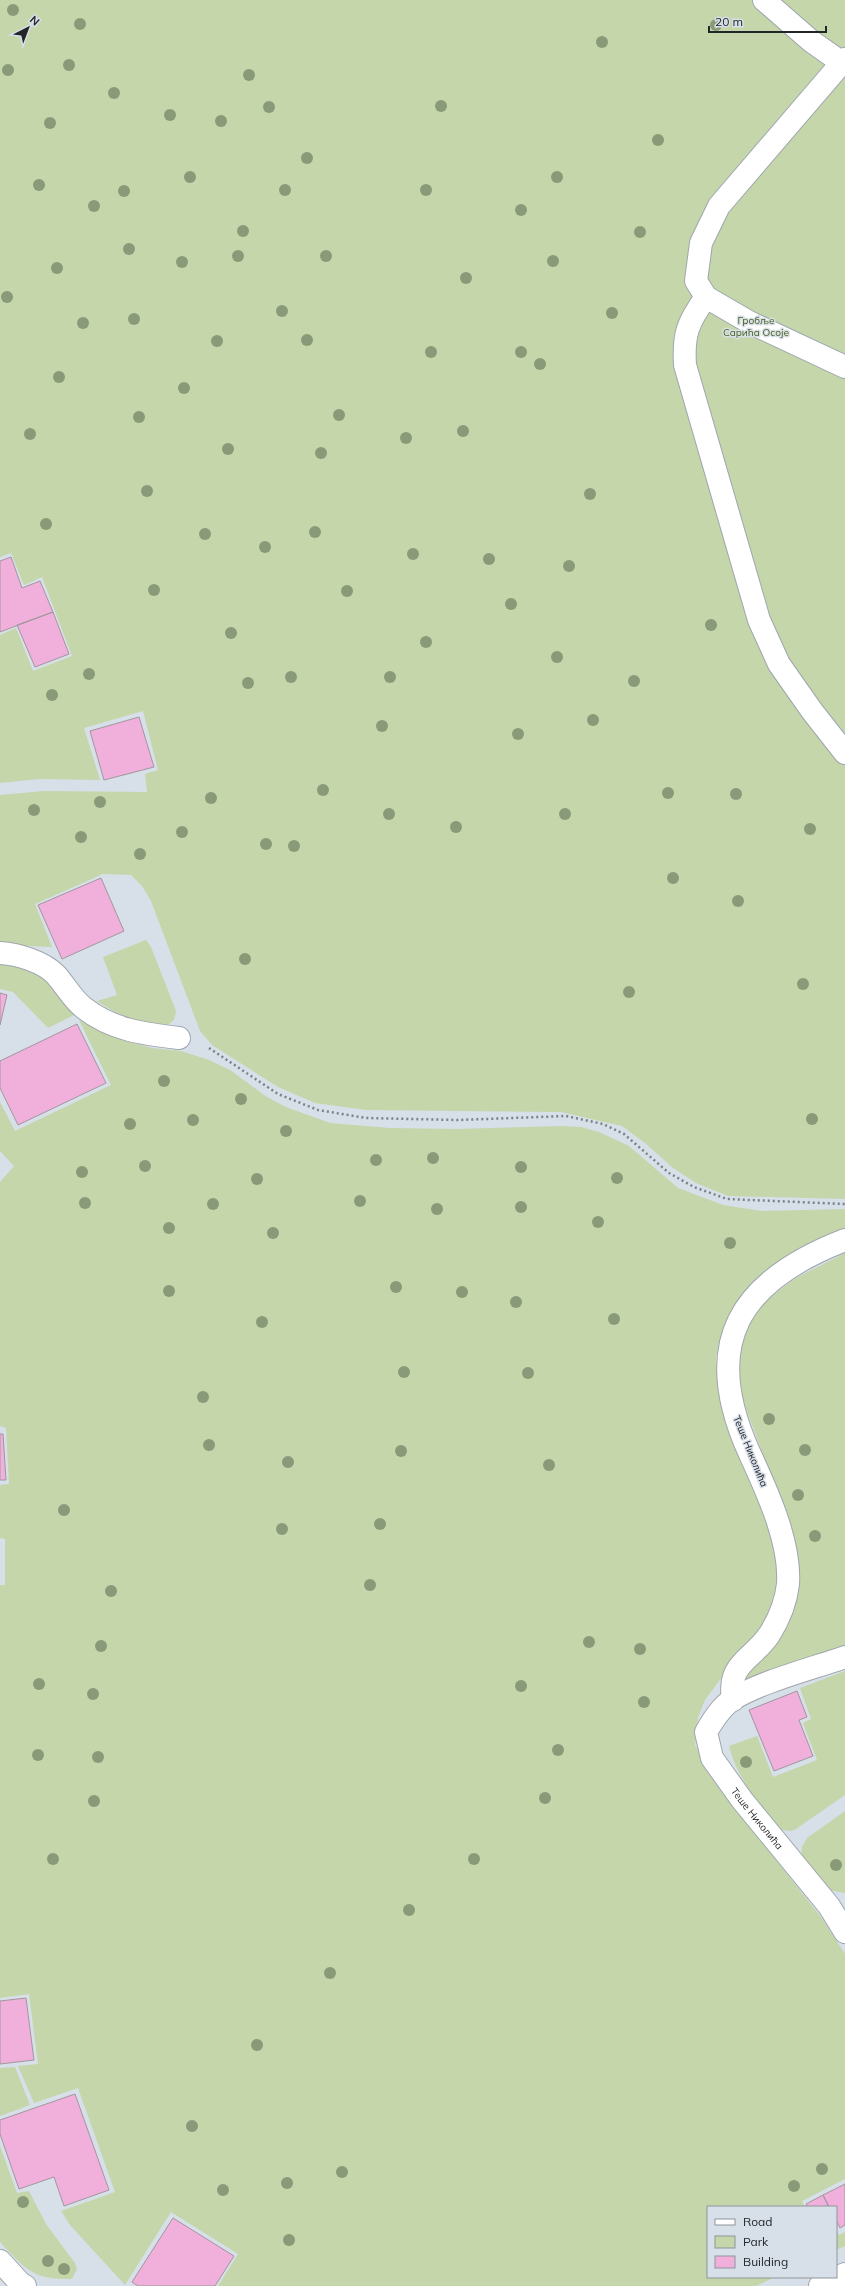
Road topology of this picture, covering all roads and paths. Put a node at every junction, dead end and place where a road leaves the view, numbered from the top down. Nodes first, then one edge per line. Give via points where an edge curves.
1 (764, 0) edge
2 (844, 62) edge
3 (706, 297) junction
4 (845, 367) edge
5 (845, 753) edge
6 (0, 953) edge
7 (179, 1038) joint
8 (845, 1204) edge
9 (845, 1240) edge
10 (845, 1657) edge
11 (733, 1700) junction
12 (845, 1932) edge
13 (0, 2261) edge
14 (837, 2278) edge
15 (25, 2286) edge
16 (820, 2286) edge

1 - 2 street via 810,41
2 - 3 street via 719,206 701,243 696,281
3 - 4 street via 749,322
3 - 5 street via 693,315 684,342 685,365 759,620 780,664
6 - 7 street via 21,957 55,974 82,1007 119,1028
7 - 8 path via 202,1043 278,1094 318,1110 374,1118 458,1120 566,1116 603,1124 624,1134 669,1173 727,1199
9 - 11 street, Теше Николића via 808,1257 767,1284 744,1308 730,1340 728,1362 732,1398 748,1450 775,1512 784,1546 788,1584 778,1617 768,1635 737,1668 731,1689
10 - 11 street, Теше Николића via 763,1686
11 - 12 street, Теше Николића via 716,1716 706,1732 712,1758 742,1800 829,1906
13 - 15 street
14 - 16 street

